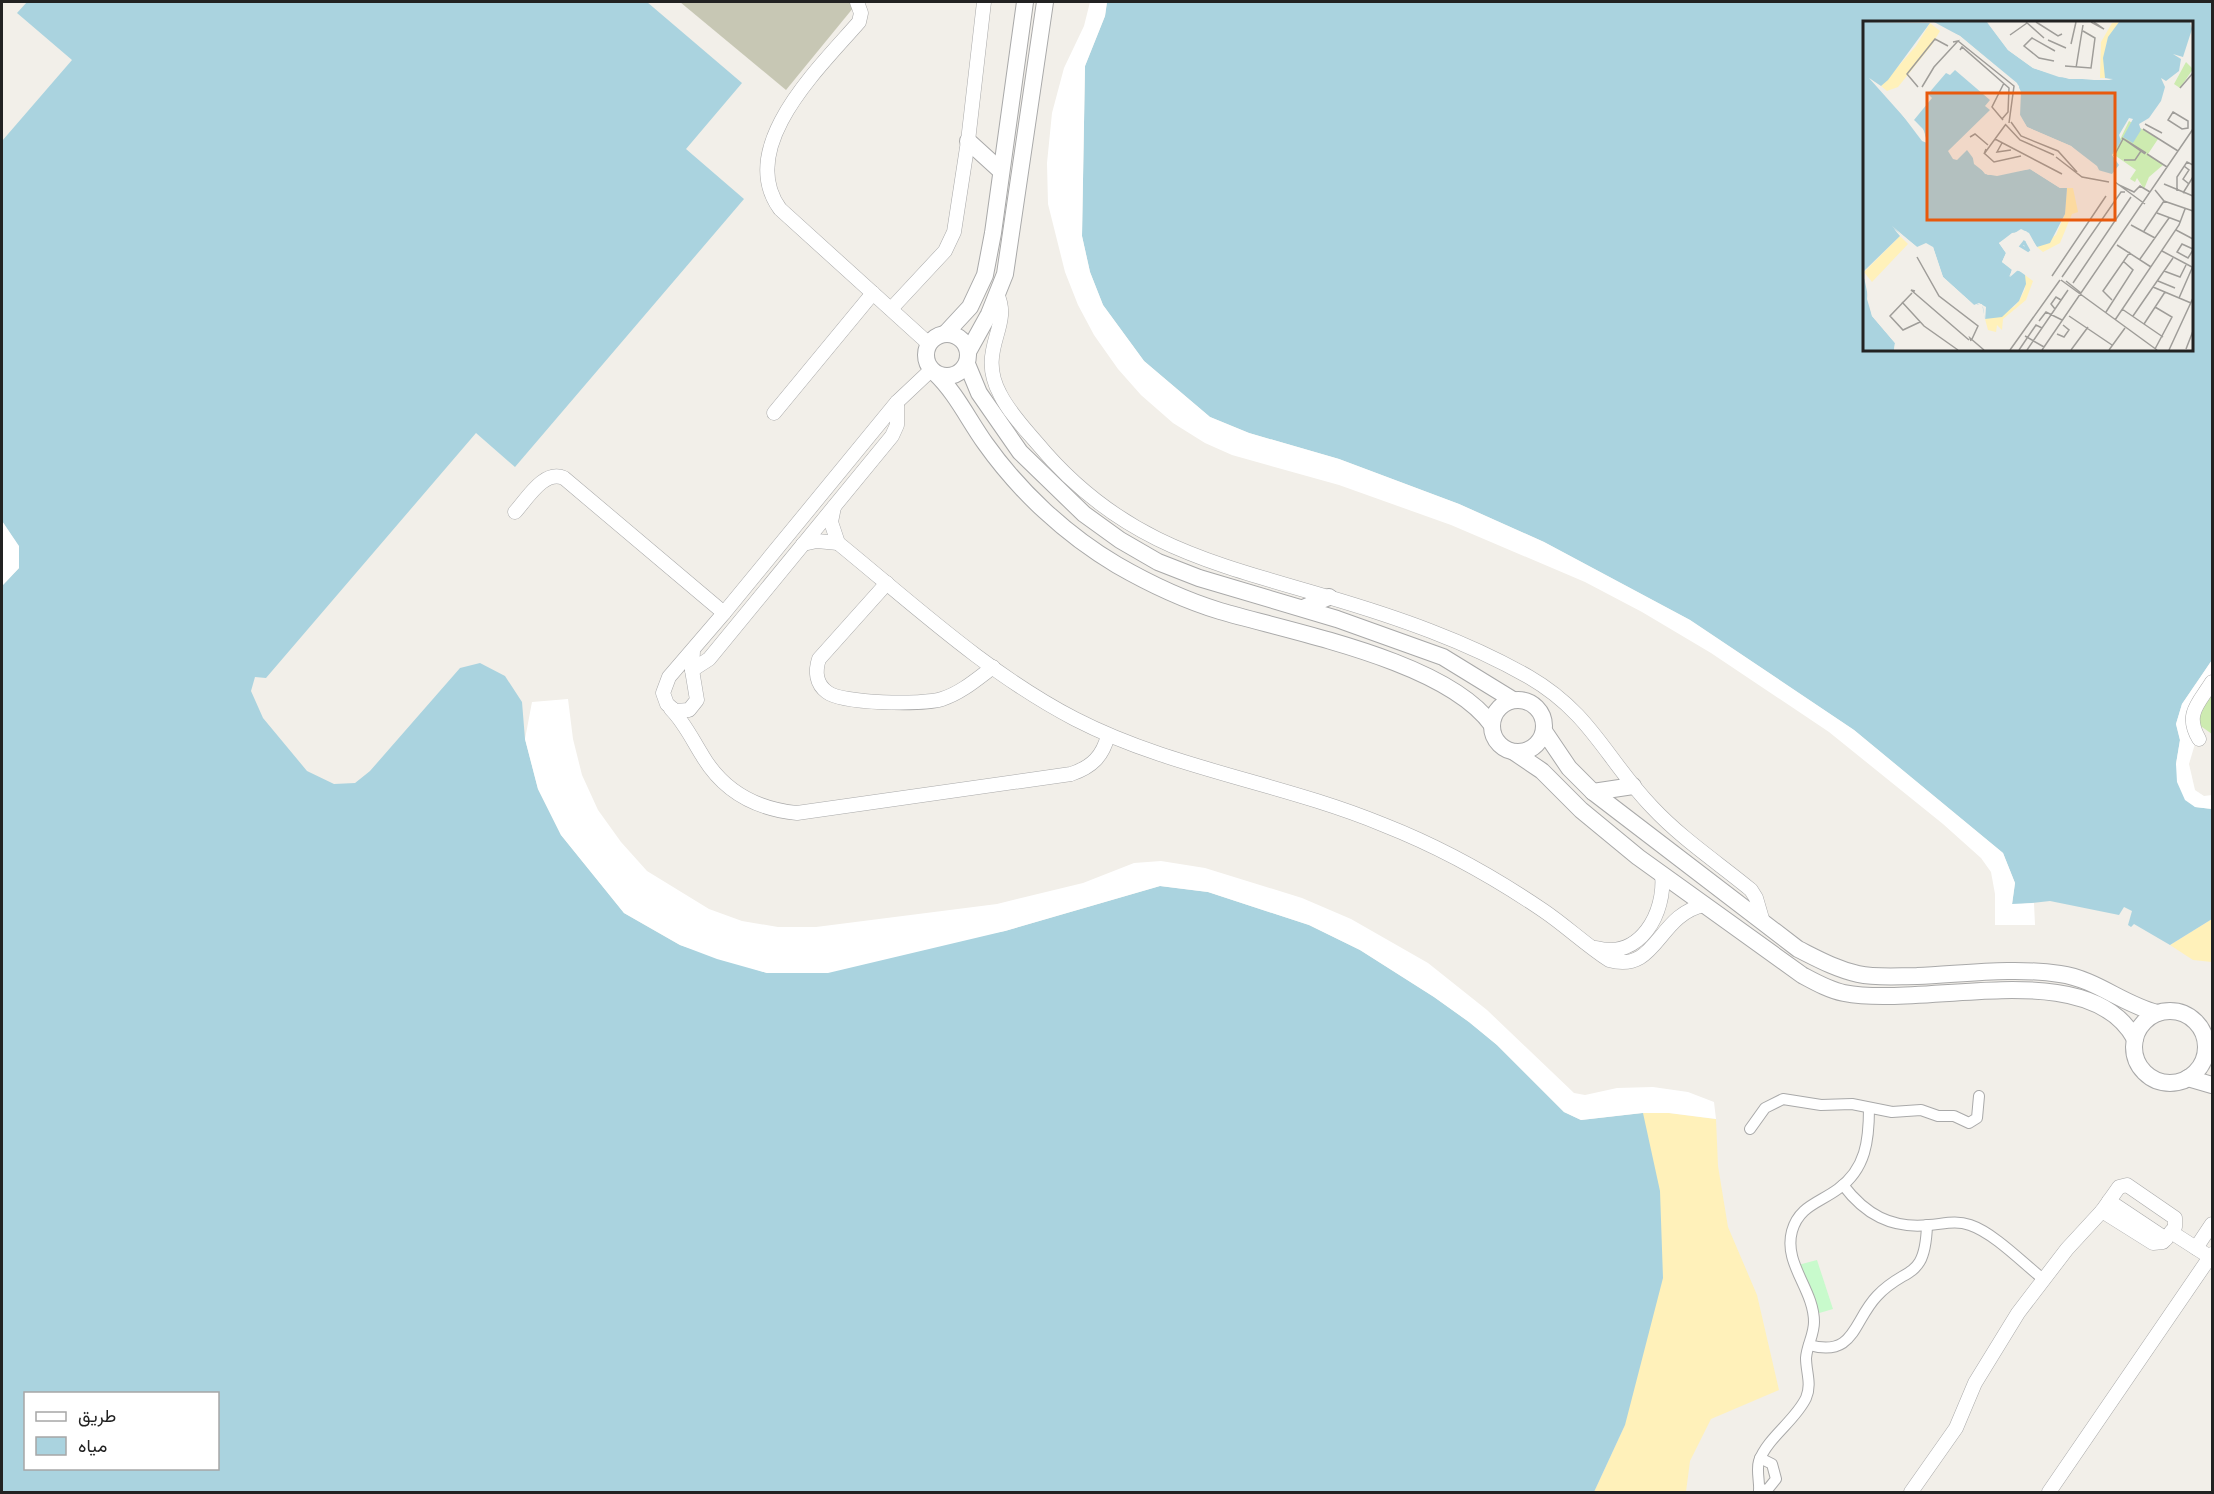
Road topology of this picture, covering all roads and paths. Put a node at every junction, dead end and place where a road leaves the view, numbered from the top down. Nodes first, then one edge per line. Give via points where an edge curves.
1 (857, 2) edge
2 (984, 2) edge
3 (1025, 2) edge
4 (1044, 2) edge
5 (968, 141) junction
6 (1001, 171) junction
7 (873, 293) junction
8 (997, 294) junction
9 (891, 309) junction
10 (945, 334) junction
11 (929, 344) junction
12 (967, 358) junction
13 (933, 371) junction
14 (897, 402) junction
15 (774, 413) dead end
16 (834, 507) junction
17 (515, 512) dead end
18 (838, 543) junction
19 (803, 544) junction
20 (887, 583) junction
21 (1329, 597) junction
22 (1303, 608) junction
23 (724, 613) junction
24 (693, 651) junction
25 (993, 667) junction
26 (692, 670) junction
27 (2212, 682) edge
28 (1513, 700) junction
29 (696, 703) junction
30 (671, 709) junction
31 (1492, 725) junction
32 (1544, 731) junction
33 (1108, 735) junction
34 (2199, 739) dead end
35 (694, 740) junction
36 (1514, 752) junction
37 (1634, 786) junction
38 (1593, 792) junction
39 (1662, 874) junction
40 (1704, 905) junction
41 (1763, 922) junction
42 (1593, 947) junction
43 (2157, 1013) junction
44 (2135, 1039) junction
45 (2209, 1045) edge
46 (2188, 1078) junction
47 (2212, 1086) edge
48 (1979, 1096) dead end
49 (1869, 1108) junction
50 (1750, 1130) dead end
51 (1843, 1185) junction
52 (2106, 1206) junction
53 (2212, 1224) edge
54 (1927, 1226) junction
55 (2169, 1235) junction
56 (2196, 1248) junction
57 (2211, 1256) edge
58 (2043, 1279) junction
59 (1809, 1345) junction
60 (1761, 1458) junction
61 (1759, 1492) edge
62 (1911, 1492) edge
63 (2049, 1492) edge

1 - 7 street via 859,22 786,112 774,135 766,170 769,191 780,209
2 - 5 street
3 - 6 street
4 - 8 street via 1010,249
5 - 6 street
5 - 9 street via 957,221 950,242
6 - 10 street via 985,275 970,307
7 - 9 street
7 - 15 street
8 - 12 street
8 - 21 street via 1002,315 991,357 996,387 1031,436 1081,488 1129,524 1188,555
9 - 11 street
10 - 11 street
10 - 12 street via 960,339
11 - 13 street via 926,360
12 - 13 street via 953,375
12 - 22 street via 973,384 1015,446 1084,514 1120,540 1178,571
13 - 14 street
13 - 31 street via 951,389 985,443 1016,481 1063,527 1094,550 1187,600 1319,637 1400,666 1459,693
14 - 16 street via 897,425 892,436
14 - 23 street
16 - 18 street via 831,522
16 - 19 street
17 - 23 street via 548,478 564,478
18 - 19 street
18 - 20 street
19 - 26 street via 708,658
20 - 25 street
20 - 25 street via 819,658 818,680 827,692 840,698 924,703 960,691
21 - 22 street
21 - 37 street via 1433,632 1542,685 1586,722
22 - 28 street via 1443,657
23 - 24 street
24 - 26 street
24 - 30 street via 666,682 663,693
25 - 33 street via 1043,701
26 - 29 street
27 - 34 street via 2192,715
28 - 31 street via 1500,707
28 - 32 street via 1526,701 1537,708 1544,718
29 - 30 street via 684,712
29 - 35 street
30 - 35 street
31 - 36 street via 1498,742
32 - 36 street via 1533,748
32 - 38 street via 1569,768
33 - 35 street via 1100,756 1082,771 1071,774 797,813 758,805 735,793 708,766
33 - 42 street via 1384,825 1493,879
36 - 39 street via 1542,771 1581,810
37 - 38 street
37 - 41 street via 1669,825 1750,890
38 - 41 street
39 - 40 street
39 - 42 street via 1660,905 1638,940 1615,951
40 - 42 street via 1680,914 1639,960 1619,963
40 - 44 street via 1802,975 1834,990 1872,996 2062,993 2107,1009 2121,1019
41 - 43 street via 1798,949 1857,974 1877,977 2058,973 2091,982 2130,1004
43 - 44 street via 2143,1024
43 - 45 street via 2178,1012 2188,1016 2203,1031
44 - 46 street via 2138,1062 2148,1075 2163,1082
45 - 46 street via 2203,1062
46 - 47 street
48 - 49 street via 1977,1118 1969,1123 1921,1110 1892,1112
49 - 50 street via 1783,1100 1765,1108
49 - 51 street via 1864,1157
51 - 54 street via 1864,1209 1881,1220
51 - 59 street via 1804,1209 1790,1239 1792,1261 1808,1289 1813,1309 1814,1330
52 - 55 street via 2153,1244 2160,1244
52 - 55 street via 2119,1187 2131,1187 2172,1215 2176,1222
52 - 58 street
53 - 56 street
54 - 58 street via 1956,1222 1976,1227
54 - 59 street via 1920,1262 1909,1275 1877,1296 1848,1340 1829,1348
55 - 56 street
56 - 57 street
57 - 63 street
58 - 62 street via 2002,1336 1975,1383 1956,1428
59 - 60 street via 1806,1399
60 - 61 street
60 - 61 street via 1772,1464 1776,1479 1768,1490

